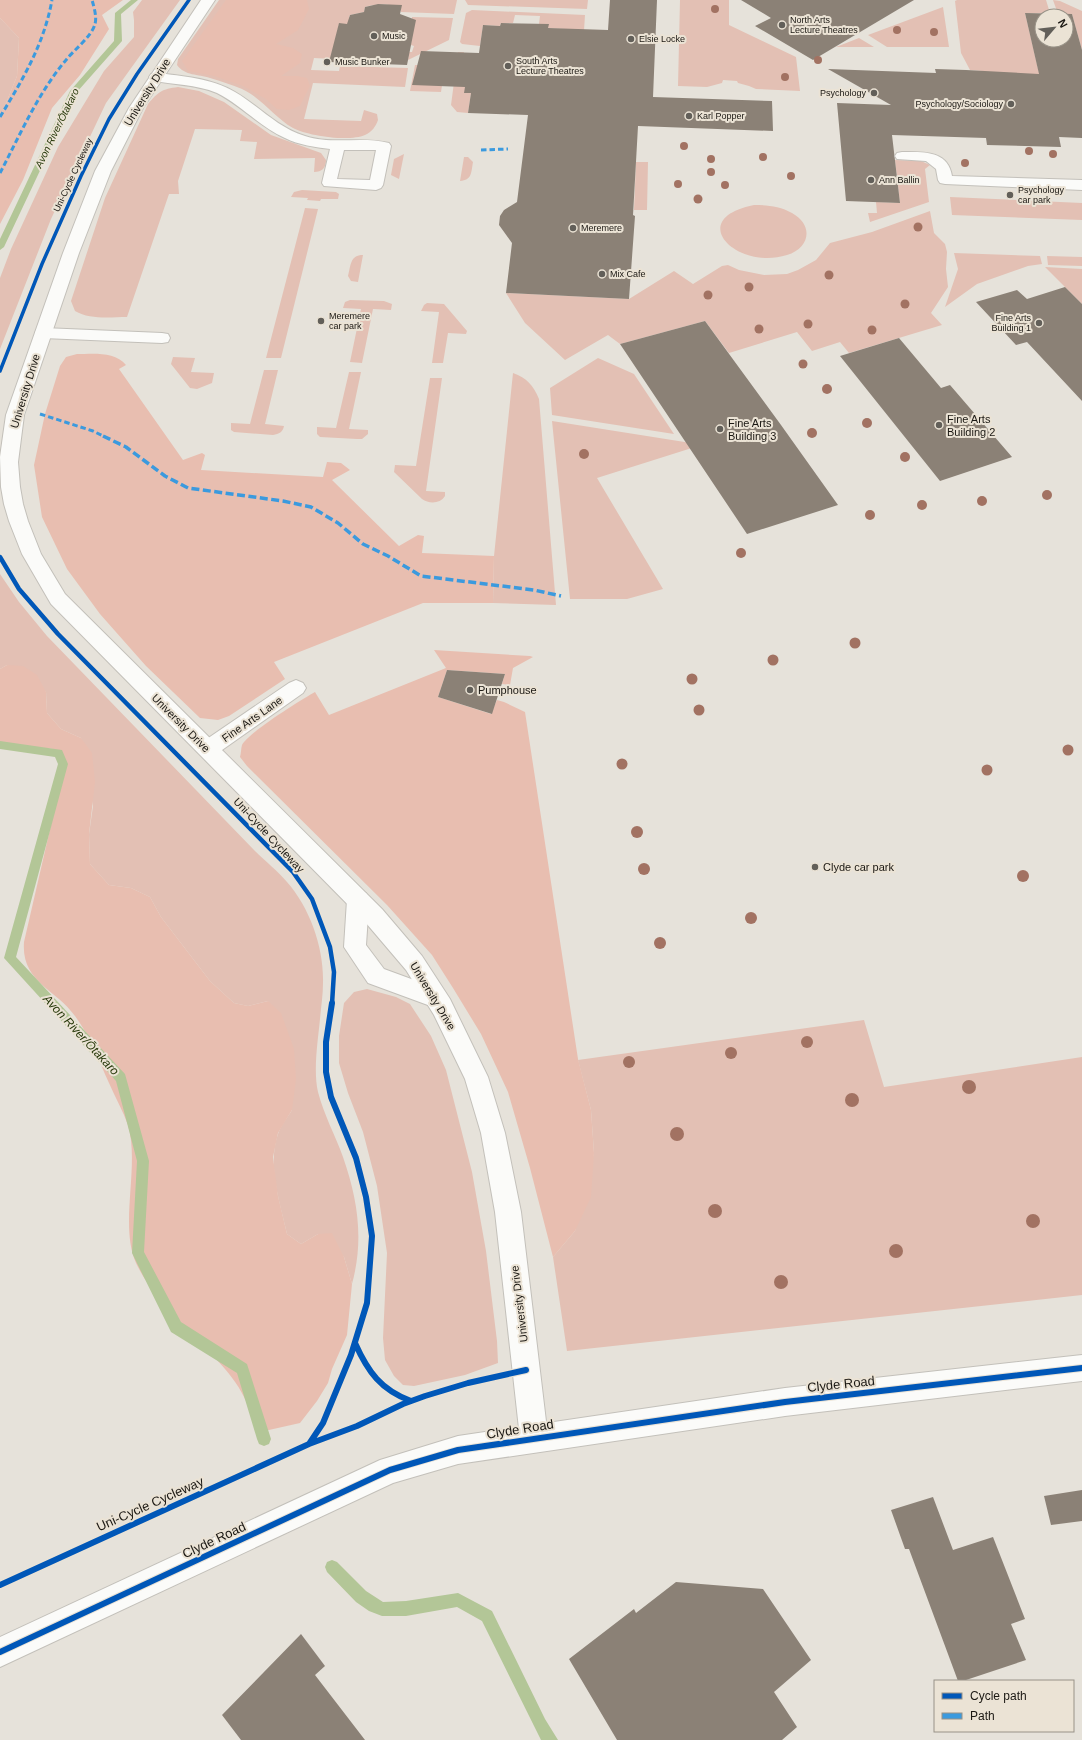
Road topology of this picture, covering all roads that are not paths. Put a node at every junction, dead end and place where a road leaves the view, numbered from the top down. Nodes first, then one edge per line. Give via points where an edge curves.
1 (208, 0) edge
2 (156, 77) junction
3 (338, 144) dead end
4 (902, 156) dead end
5 (1082, 185) edge
6 (43, 333) junction
7 (162, 338) dead end
8 (296, 688) dead end
9 (208, 749) junction
10 (358, 900) junction
11 (436, 998) junction
12 (1082, 1368) edge
13 (534, 1438) junction
14 (0, 1652) edge

1 - 2 street, University Drive
2 - 3 lane via 209,85 229,94 291,136 311,142
2 - 6 street, University Drive via 136,108 103,171
4 - 5 lane via 930,157 943,167 945,180
6 - 7 lane
6 - 9 street, University Drive via 15,415 10,446 12,498 19,522 41,573 58,599
8 - 9 lane, Fine Arts Lane
9 - 10 street, University Drive
10 - 11 street, University Drive via 414,963
10 - 11 lane via 355,947 372,972 376,976
11 - 13 street, University Drive via 476,1077 493,1134 508,1212
12 - 13 street, Clyde Road via 785,1402
13 - 14 street, Clyde Road via 458,1450 390,1470

